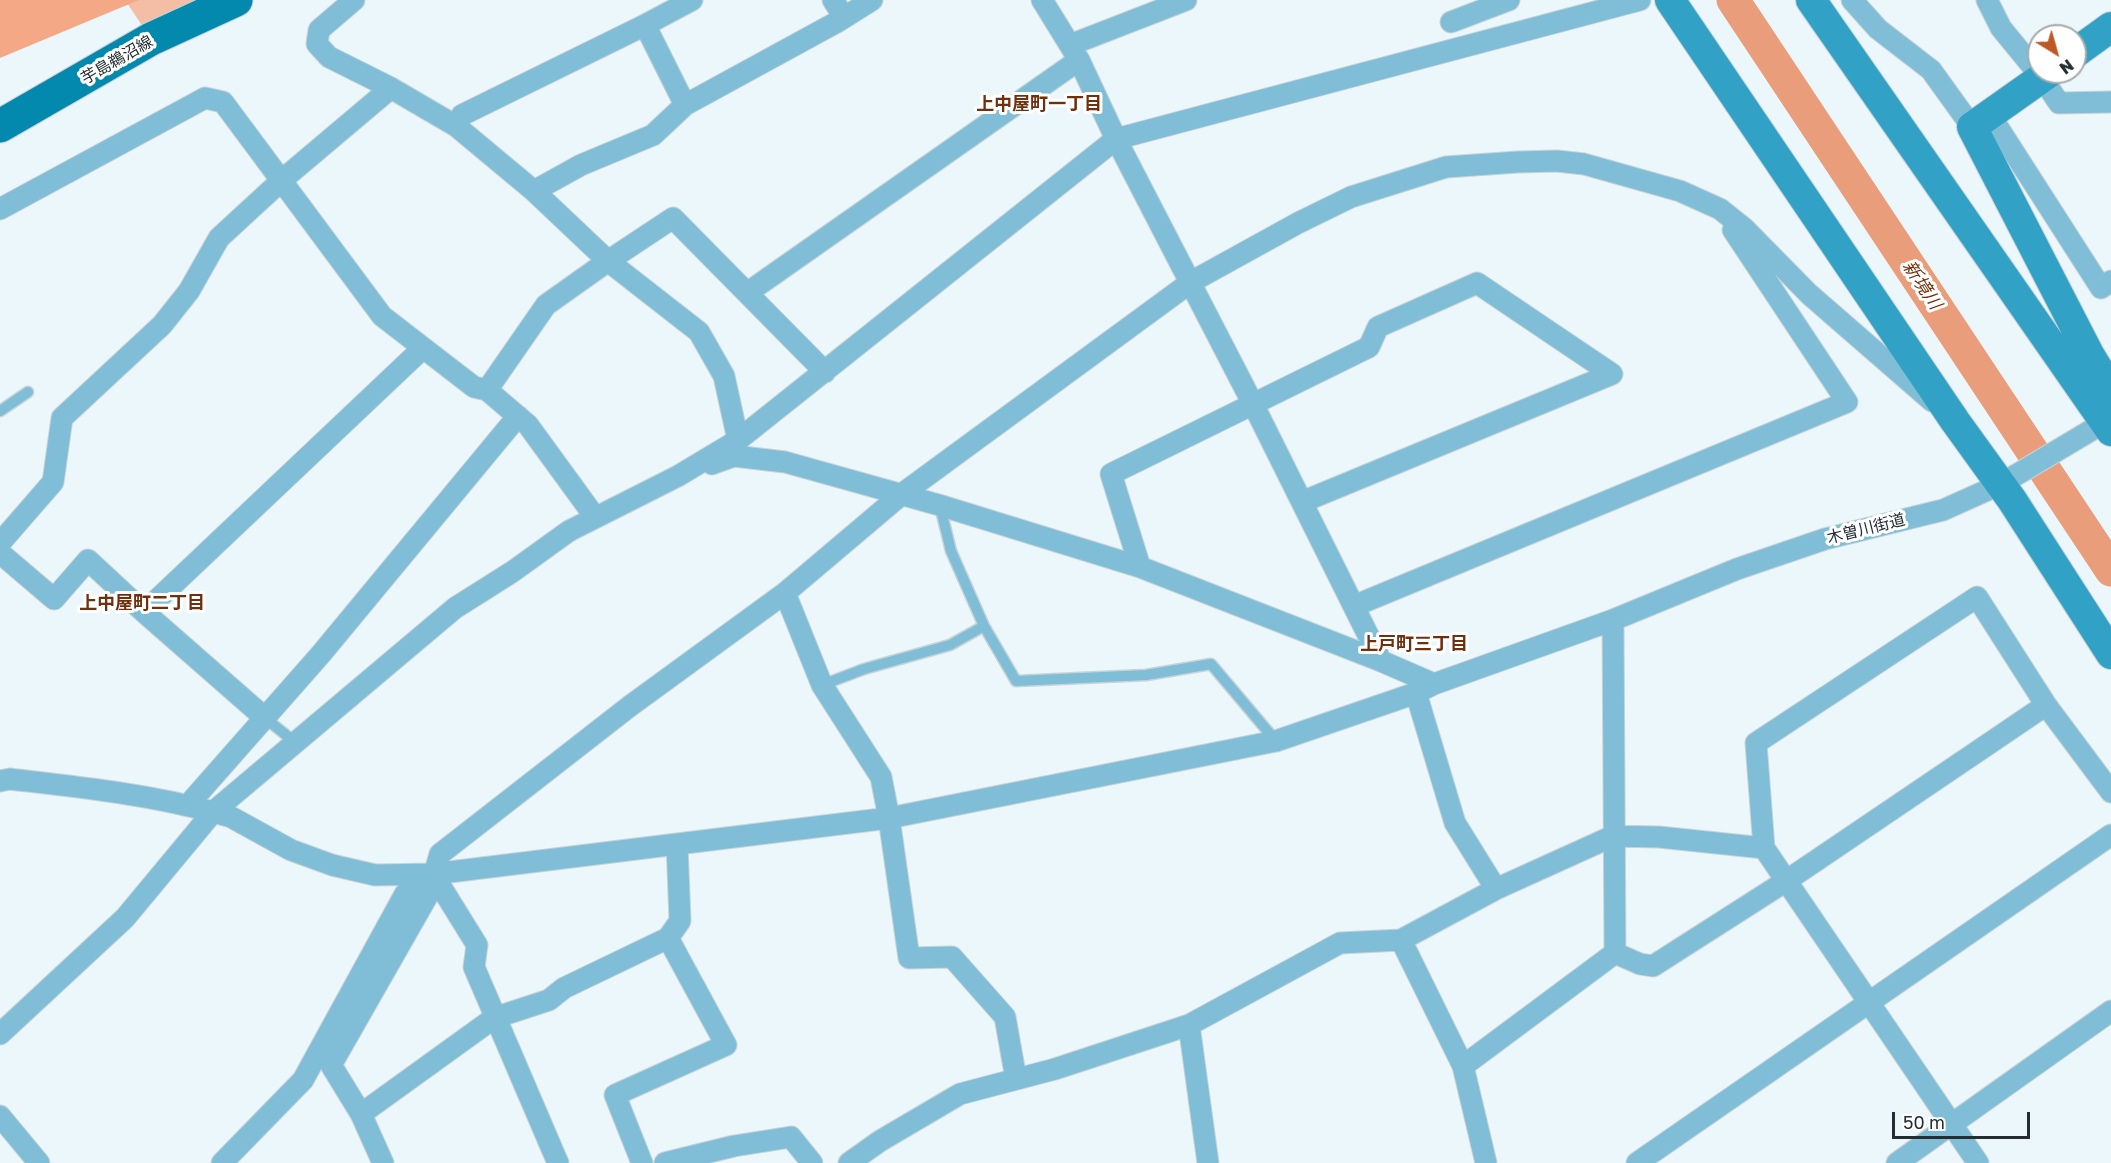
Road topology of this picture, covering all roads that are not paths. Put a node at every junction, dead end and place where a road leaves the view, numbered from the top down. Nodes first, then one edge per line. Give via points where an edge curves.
1 (237, 0) edge
2 (354, 0) edge
3 (692, 0) edge
4 (872, 0) edge
5 (1042, 0) edge
6 (1186, 0) edge
7 (1509, 0) edge
8 (1640, 0) edge
9 (1670, 0) edge
10 (1811, 0) edge
11 (1852, 0) edge
12 (1987, 0) edge
13 (838, 9) edge
14 (1451, 22) dead end
15 (645, 25) junction
16 (2111, 27) edge
17 (2087, 45) edge
18 (1074, 53) junction
19 (2027, 55) edge
20 (2033, 84) edge
21 (2050, 84) edge
22 (391, 88) junction
23 (2111, 102) edge
24 (685, 105) junction
25 (1981, 121) junction
26 (0, 126) edge
27 (456, 126) junction
28 (1116, 139) junction
29 (282, 180) junction
30 (534, 191) junction
31 (0, 209) edge
32 (1720, 209) junction
33 (608, 261) junction
34 (2111, 281) edge
35 (1191, 282) junction
36 (747, 293) junction
37 (423, 348) junction
38 (825, 372) junction
39 (487, 390) junction
40 (28, 392) dead end
41 (1254, 405) junction
42 (0, 411) edge
43 (2110, 412) edge
44 (518, 417) junction
45 (1955, 421) junction
46 (738, 440) junction
47 (678, 476) junction
48 (2001, 484) junction
49 (903, 494) junction
50 (1302, 502) junction
51 (939, 505) junction
52 (595, 517) junction
53 (0, 543) edge
54 (0, 553) edge
55 (1140, 567) junction
56 (785, 593) junction
57 (1354, 606) junction
58 (144, 612) junction
59 (1613, 620) junction
60 (984, 626) junction
61 (2111, 654) edge
62 (1381, 661) junction
63 (822, 685) junction
64 (1425, 689) junction
65 (2046, 705) junction
66 (265, 718) junction
67 (1276, 741) junction
68 (296, 742) junction
69 (0, 781) edge
70 (2111, 792) edge
71 (188, 805) junction
72 (213, 812) junction
73 (889, 819) junction
74 (2111, 835) edge
75 (1613, 836) junction
76 (677, 844) junction
77 (1764, 848) junction
78 (433, 874) junction
79 (1786, 881) junction
80 (1496, 889) junction
81 (668, 938) junction
82 (1401, 940) junction
83 (1616, 952) junction
84 (1869, 1004) junction
85 (2111, 1011) edge
86 (495, 1018) junction
87 (1189, 1025) junction
88 (0, 1034) edge
89 (1462, 1066) junction
90 (1016, 1078) junction
91 (361, 1114) junction
92 (0, 1116) edge
93 (1951, 1125) junction
94 (39, 1163) edge
95 (222, 1163) edge
96 (383, 1163) edge
97 (558, 1163) edge
98 (642, 1163) edge
99 (665, 1163) edge
100 (812, 1163) edge
101 (849, 1163) edge
102 (1208, 1163) edge
103 (1486, 1163) edge
104 (1637, 1163) edge
105 (1897, 1163) edge
106 (1978, 1163) edge

1 - 26 main road, 芋島鵜沼線 via 151,39
2 - 22 street via 319,30 317,44 329,57
3 - 15 street
4 - 13 street
5 - 18 street
6 - 18 street
7 - 14 street
8 - 28 street
9 - 45 street
10 - 43 street
11 - 25 street via 1878,29 1931,70
12 - 19 street via 2001,27
13 - 24 street
15 - 24 street
15 - 27 street via 462,115
16 - 17 street
18 - 28 street
18 - 36 street
20 - 25 street
21 - 23 street via 2059,103
22 - 27 street
22 - 29 street
24 - 30 street via 653,135 581,165
25 - 34 street via 2101,288
25 - 43 street via 2090,356
27 - 30 street
28 - 35 street
28 - 38 street
29 - 31 street via 223,102 205,98
29 - 37 street via 381,316
29 - 53 street via 219,238 189,291 162,325 62,418 53,482
30 - 33 street
32 - 35 street via 1680,191 1584,164 1557,161 1446,167 1351,197
32 - 45 street via 1809,294
32 - 57 street via 1847,402
33 - 36 street via 673,218
33 - 39 street via 546,306
33 - 46 street via 699,332 724,376
35 - 41 street
35 - 49 street
36 - 38 street
37 - 39 street via 474,387
37 - 58 street
38 - 46 street
39 - 44 street
40 - 42 lane
41 - 50 street
41 - 50 street via 1369,348 1378,327 1477,283 1612,374
41 - 55 street via 1111,474
43 - 48 street, 木曽川街道
44 - 52 street via 528,425
44 - 66 street
45 - 48 street
46 - 47 street
47 - 49 street via 734,456 785,462
47 - 52 street
48 - 59 street, 木曽川街道 via 1943,510 1825,539 1737,569
48 - 61 street
49 - 51 street
49 - 56 street
50 - 57 street
51 - 55 street
51 - 60 lane via 951,551
52 - 68 street via 455,608
54 - 58 street via 54,598 88,560
55 - 62 street
56 - 63 street
56 - 78 street via 630,706 440,854
57 - 62 street
58 - 66 street
59 - 64 street, 木曽川街道
59 - 75 street
60 - 63 lane via 950,645
60 - 67 lane via 1016,681 1146,675 1211,664
62 - 64 street
63 - 73 street via 880,777
64 - 67 street, 木曽川街道
64 - 80 street via 1455,823
65 - 70 street
65 - 77 street via 1977,597 1756,743
65 - 79 street
66 - 68 lane
66 - 71 street
67 - 73 street, 木曽川街道
68 - 72 street
69 - 71 street, 木曽川街道 via 82,787
71 - 72 street, 木曽川街道
72 - 78 street, 木曽川街道 via 332,866 375,875
72 - 88 street via 125,918
73 - 76 street, 木曽川街道
73 - 90 street via 909,958 952,957 1005,1017
74 - 84 street
75 - 77 street
75 - 80 street
75 - 83 street
76 - 78 street, 木曽川街道
76 - 81 street via 680,921
77 - 79 street
78 - 86 street via 477,945 474,967
78 - 91 street via 428,895 331,1065
78 - 95 street via 405,894 303,1080
79 - 83 street via 1653,966
79 - 84 street
80 - 82 street
81 - 86 street via 564,988 549,1000
81 - 98 street via 726,1046 615,1095
82 - 87 street via 1340,943
82 - 89 street
83 - 89 street
84 - 93 street
84 - 104 street
85 - 93 street
86 - 91 street
86 - 97 street
87 - 90 street
87 - 102 street
89 - 103 street
90 - 101 street via 960,1094 880,1140
91 - 96 street
92 - 94 street
93 - 105 street
93 - 106 street
99 - 100 street via 791,1137

